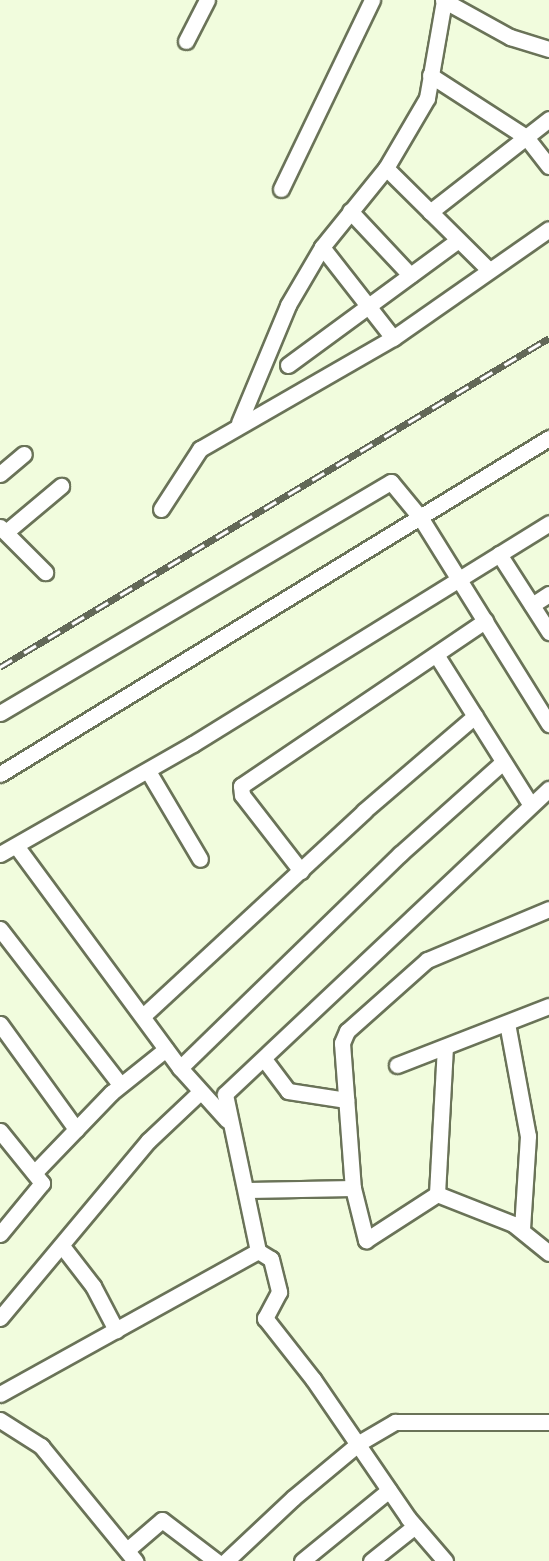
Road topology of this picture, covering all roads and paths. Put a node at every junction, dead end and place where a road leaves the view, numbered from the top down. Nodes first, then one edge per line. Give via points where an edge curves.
1 (207, 0) edge
2 (372, 0) edge
3 (444, 0) edge
4 (186, 41) dead end
5 (549, 49) edge
6 (430, 75) junction
7 (549, 119) edge
8 (526, 137) junction
9 (549, 166) edge
10 (386, 168) junction
11 (281, 189) dead end
12 (350, 211) junction
13 (430, 212) junction
14 (549, 229) edge
15 (458, 240) junction
16 (322, 247) junction
17 (489, 270) junction
18 (410, 275) junction
19 (368, 306) junction
20 (393, 338) junction
21 (288, 365) dead end
22 (239, 423) junction
23 (549, 438) edge
24 (24, 454) dead end
25 (0, 474) edge
26 (61, 486) dead end
27 (161, 509) dead end
28 (420, 517) junction
29 (549, 523) edge
30 (3, 530) edge
31 (499, 554) junction
32 (45, 572) dead end
33 (459, 579) junction
34 (549, 594) edge
35 (532, 605) junction
36 (485, 621) junction
37 (549, 632) edge
38 (437, 656) junction
39 (0, 713) edge
40 (475, 716) junction
41 (549, 724) edge
42 (503, 762) junction
43 (148, 771) junction
44 (0, 774) edge
45 (549, 789) edge
46 (531, 805) junction
47 (17, 846) junction
48 (0, 854) edge
49 (200, 859) dead end
50 (301, 871) junction
51 (549, 909) edge
52 (0, 929) edge
53 (549, 1006) edge
54 (143, 1016) junction
55 (507, 1023) junction
56 (0, 1024) edge
57 (444, 1048) junction
58 (166, 1049) junction
59 (264, 1059) junction
60 (397, 1065) dead end
61 (180, 1068) junction
62 (120, 1084) junction
63 (200, 1092) junction
64 (346, 1100) junction
65 (227, 1120) junction
66 (76, 1129) junction
67 (3, 1142) edge
68 (35, 1172) junction
69 (353, 1188) junction
70 (248, 1190) junction
71 (437, 1194) junction
72 (522, 1229) junction
73 (0, 1234) edge
74 (62, 1246) junction
75 (258, 1251) junction
76 (549, 1252) edge
77 (0, 1318) edge
78 (116, 1330) junction
79 (0, 1394) edge
80 (0, 1420) edge
81 (549, 1422) edge
82 (359, 1443) junction
83 (388, 1490) junction
84 (415, 1526) junction
85 (131, 1556) edge
86 (216, 1561) edge
87 (226, 1561) edge
88 (303, 1561) edge
89 (371, 1561) edge
90 (444, 1561) edge

1 - 4 street
2 - 11 street
3 - 5 street via 510,37
3 - 6 street
6 - 8 street
6 - 10 street via 427,98
7 - 8 street
8 - 9 street
8 - 13 street
10 - 12 street
10 - 13 street
12 - 16 street
12 - 18 street
13 - 15 street
14 - 17 street
15 - 17 street
15 - 18 street
16 - 19 street
16 - 22 street via 288,304
17 - 20 street
18 - 19 street
19 - 20 street
19 - 21 street
20 - 22 street
22 - 27 street via 193,455
23 - 28 street
24 - 25 street
26 - 30 street
28 - 33 street
28 - 39 street via 398,486 383,483
28 - 44 street
29 - 31 street
30 - 32 street
31 - 33 street
31 - 35 street
33 - 36 street
33 - 43 street
34 - 35 street
35 - 37 street
36 - 38 street
36 - 41 street
38 - 40 street
38 - 50 street via 241,786 242,795
40 - 42 street
40 - 50 street
42 - 46 street
42 - 61 street via 406,848
43 - 47 street
43 - 49 street
45 - 46 street
46 - 59 street
47 - 48 street
47 - 54 street
50 - 54 street
51 - 64 street via 427,960 347,1031 342,1043
52 - 62 street
53 - 55 street
54 - 58 street
55 - 57 street
55 - 72 street via 528,1136
56 - 66 street
57 - 60 street
57 - 71 street
58 - 61 street
58 - 62 street
59 - 64 street via 288,1091
59 - 65 street via 225,1094
61 - 63 street
62 - 66 street
63 - 65 street
63 - 74 street via 148,1141
64 - 69 street
65 - 70 street
66 - 68 street
67 - 68 street
68 - 73 street via 39,1187
69 - 70 street
69 - 71 street via 364,1237 370,1241
70 - 75 street
71 - 72 street
72 - 76 street
74 - 77 street
74 - 78 street via 93,1286
75 - 78 street
75 - 82 street via 271,1259 279,1292 265,1318
78 - 79 street
80 - 85 street via 41,1446
81 - 82 street via 395,1422
82 - 83 street
82 - 87 street
83 - 84 street
83 - 88 street
84 - 89 street
84 - 90 street
85 - 86 street via 162,1520

